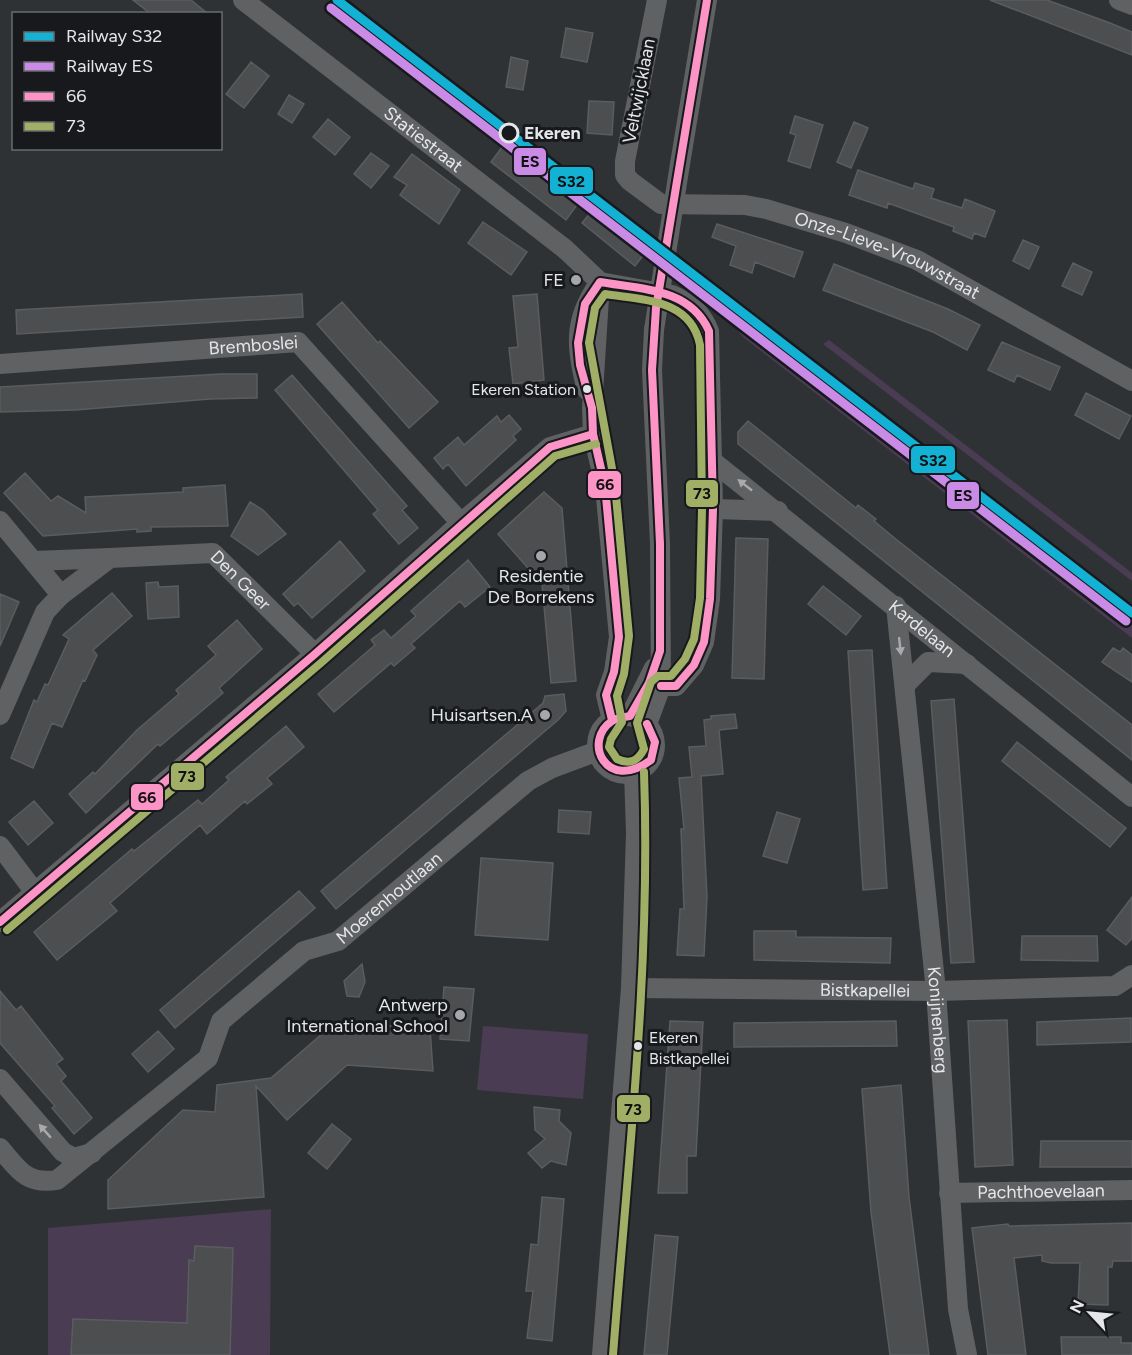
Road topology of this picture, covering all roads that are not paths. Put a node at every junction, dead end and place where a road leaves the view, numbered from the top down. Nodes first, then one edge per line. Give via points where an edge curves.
1 (243, 0) edge
2 (657, 0) edge
3 (707, 0) edge
4 (1119, 0) edge
5 (1132, 5) edge
6 (630, 182) joint
7 (600, 282) junction
8 (0, 364) edge
9 (1132, 381) edge
10 (592, 434) junction
11 (711, 460) junction
12 (712, 509) junction
13 (778, 511) junction
14 (0, 521) edge
15 (460, 523) junction
16 (110, 558) junction
17 (34, 561) junction
18 (61, 596) junction
19 (896, 606) junction
20 (660, 651) junction
21 (315, 654) junction
22 (966, 664) junction
23 (904, 685) junction
24 (661, 686) junction
25 (0, 715) edge
26 (630, 720) junction
27 (598, 751) junction
28 (634, 772) junction
29 (1132, 797) edge
30 (0, 846) edge
31 (34, 891) junction
32 (0, 922) edge
33 (1132, 975) edge
34 (631, 988) junction
35 (936, 990) junction
36 (0, 1079) edge
37 (0, 1148) edge
38 (92, 1153) junction
39 (1132, 1190) edge
40 (949, 1193) junction
41 (602, 1355) edge
42 (967, 1355) edge

1 - 7 street, Statiestraat via 565,249
2 - 6 street, Veltwijcklaan via 625,161 625,175
3 - 20 street, bridge via 654,330 651,370 660,544
4 - 5 street
6 - 9 street, Onze-Lieve-Vrouwstraat via 661,204 746,205 887,248 937,271
7 - 10 street via 585,304 578,343
7 - 11 street via 672,295 697,311 707,327 711,344
8 - 15 street, Bremboslei via 298,342
10 - 15 street via 550,447
10 - 26 street via 605,486 620,637 606,695
11 - 12 street
13 -> 11 street, Kardelaan
12 - 13 street
12 - 24 street via 710,599 704,642 694,665 676,686
13 - 19 street, Kardelaan
14 - 17 street
15 - 21 street
16 - 17 street, Den Geer
16 - 18 street
16 - 21 street, Den Geer via 213,553
17 - 18 street
18 - 25 street via 45,612
19 - 22 street, Kardelaan
19 -> 23 street, Konijnenberg
20 - 24 street
20 - 26 street
21 - 31 street
22 - 23 street via 928,662
22 - 29 street, Kardelaan
23 - 35 street, Konijnenberg
24 - 26 street
26 - 27 street via 599,737
26 - 28 street via 654,737 655,750 651,760
27 - 28 street via 609,768 621,773
27 - 38 street, Moerenhoutlaan via 528,781 338,941 304,951 221,1021 208,1058
28 - 34 street
30 - 31 street
31 - 32 street
33 - 35 street, Bistkapellei via 1114,986
34 - 35 street, Bistkapellei
34 - 41 street
35 - 40 street, Konijnenberg
38 -> 36 street via 74,1158 63,1152
37 - 38 street, Moerenhoutlaan via 25,1176 43,1182 57,1180
39 - 40 street, Pachthoevelaan
40 - 42 street, Konijnenberg via 958,1309

